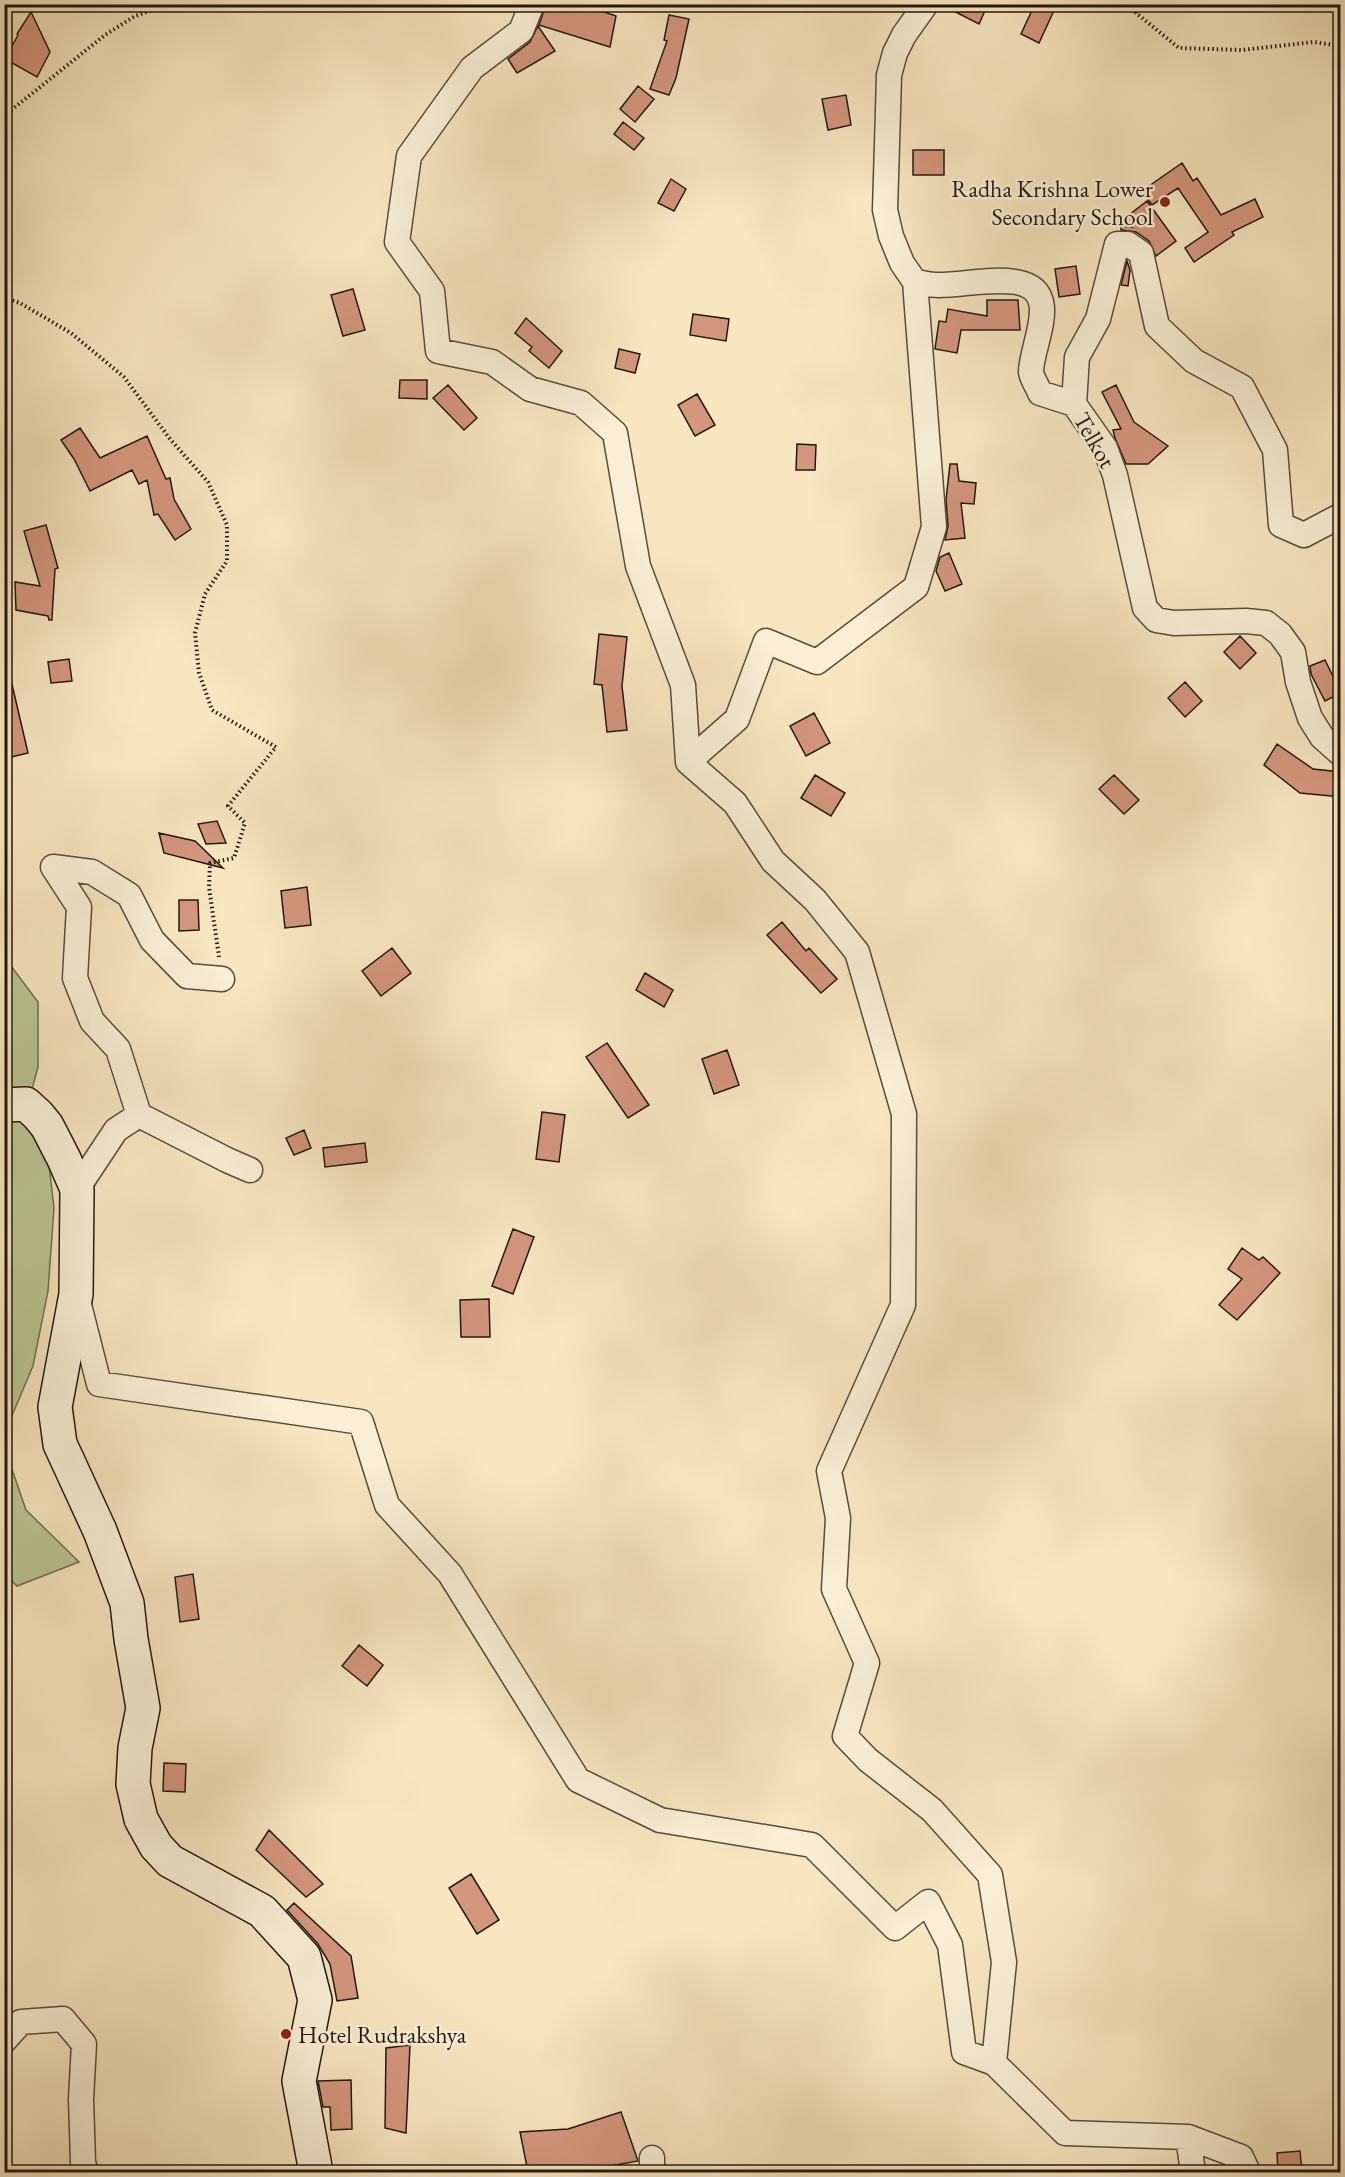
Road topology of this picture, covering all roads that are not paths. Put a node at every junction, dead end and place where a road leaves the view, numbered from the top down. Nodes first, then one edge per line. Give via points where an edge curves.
1 (532, 4) edge
2 (926, 4) edge
3 (915, 282) junction
4 (1074, 404) junction
5 (1341, 516) edge
6 (1341, 753) edge
7 (688, 762) junction
8 (222, 979) road end
9 (4, 1105) edge
10 (139, 1114) junction
11 (250, 1170) dead end
12 (77, 1189) junction
13 (76, 1294) junction
14 (4, 2041) edge
15 (994, 2063) junction
16 (1188, 2137) junction
17 (86, 2172) edge
18 (316, 2172) edge
19 (1193, 2172) edge
20 (1248, 2172) edge

1 - 7 street via 521,31 472,68 409,156 397,242 432,291 438,351 492,362 530,389 581,403 615,433 638,566 683,685
2 - 3 street via 904,35 889,75 885,210 902,263
3 - 4 street, Telkot via 938,285 980,280 1029,285 1040,297 1042,317 1031,374 1040,393
3 - 7 street via 934,527 916,587 817,662 766,641 736,719
4 - 5 street via 1077,357 1098,319 1117,244 1128,244 1141,253 1157,326 1194,361 1242,387 1275,450 1281,525 1304,535
4 - 6 street, Telkot via 1105,448 1115,475 1145,608 1156,620 1174,623 1266,623 1293,652 1310,718 1322,737
7 - 15 street via 735,803 773,861 814,900 857,952 904,1114 903,1305 829,1471 838,1518 834,1589 867,1663 845,1736 868,1760 932,1810 990,1875 1004,1962
8 - 10 street via 187,976 152,940 129,895 92,872 53,867 79,907 75,978 92,1021 118,1049
9 - 12 street via 26,1104 47,1125
10 - 11 street
10 - 12 street via 116,1131
12 - 13 street
13 - 15 street via 99,1384 361,1422 387,1505 450,1574 578,1780 660,1820 812,1845 895,1928 928,1902 950,1945 964,2052
13 - 18 street via 55,1407 60,1443 127,1603 143,1708 133,1784 141,1819 156,1846 170,1860 262,1911 304,1957 315,2000 299,2081
14 - 17 street via 21,2022 63,2019 84,2044 81,2099
15 - 16 street via 1065,2133
16 - 19 street
16 - 20 street via 1241,2157

